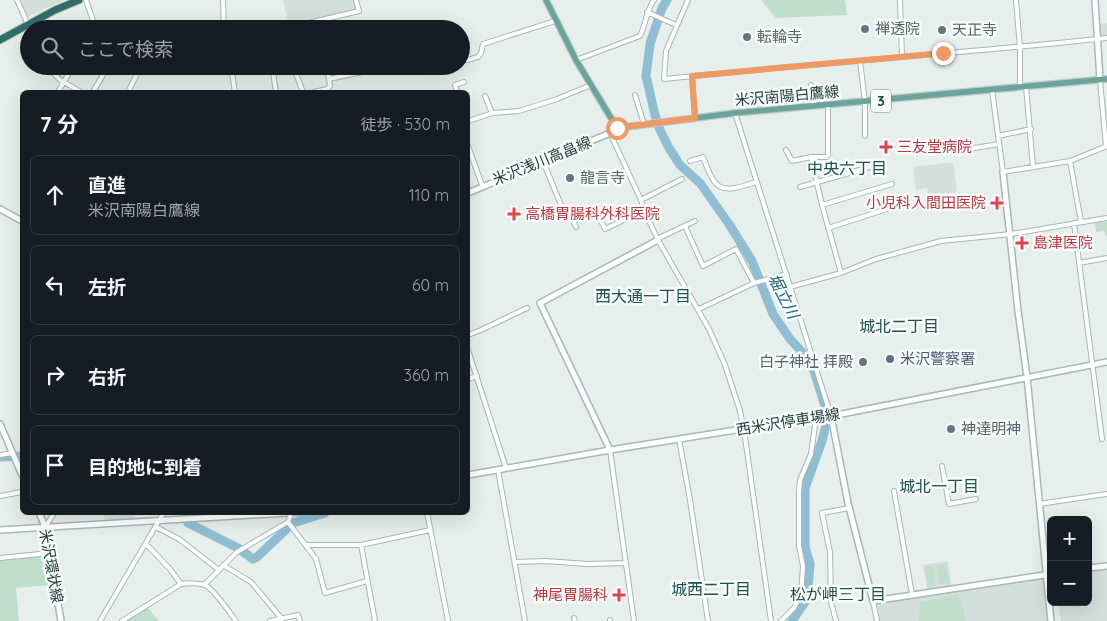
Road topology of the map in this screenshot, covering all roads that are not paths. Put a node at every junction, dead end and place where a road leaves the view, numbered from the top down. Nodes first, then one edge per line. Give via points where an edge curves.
1 (17, 0) edge
2 (79, 0) edge
3 (86, 0) edge
4 (223, 0) edge
5 (356, 0) edge
6 (546, 0) edge
7 (688, 0) edge
8 (900, 0) edge
9 (1016, 0) edge
10 (1095, 0) edge
11 (652, 1) edge
12 (648, 13) junction
13 (26, 20) edge
14 (41, 20) edge
15 (93, 20) edge
16 (224, 20) edge
17 (323, 20) edge
18 (555, 21) junction
19 (676, 25) junction
20 (20, 30) edge
21 (1107, 38) edge
22 (1098, 39) junction
23 (0, 40) edge
24 (1020, 48) junction
25 (902, 57) junction
26 (470, 59) edge
27 (576, 60) junction
28 (860, 61) junction
29 (56, 75) edge
30 (68, 75) edge
31 (103, 75) edge
32 (136, 75) edge
33 (233, 75) edge
34 (273, 75) edge
35 (296, 75) edge
36 (328, 75) edge
37 (345, 75) edge
38 (692, 76) junction
39 (329, 79) junction
40 (1100, 80) junction
41 (1107, 80) edge
42 (64, 82) junction
43 (464, 82) dead end
44 (591, 85) junction
45 (811, 85) dead end
46 (1023, 87) junction
47 (59, 90) edge
48 (78, 90) edge
49 (94, 90) edge
50 (129, 90) edge
51 (236, 90) edge
52 (276, 90) edge
53 (302, 90) edge
54 (323, 90) edge
55 (457, 90) edge
56 (992, 90) junction
57 (635, 95) dead end
58 (485, 96) dead end
59 (865, 102) junction
60 (828, 105) junction
61 (814, 106) junction
62 (492, 113) junction
63 (735, 113) junction
64 (695, 118) junction
65 (470, 120) edge
66 (645, 124) junction
67 (617, 128) junction
68 (1031, 129) junction
69 (610, 133) junction
70 (865, 136) dead end
71 (998, 136) junction
72 (999, 144) junction
73 (1107, 146) edge
74 (968, 149) dead end
75 (786, 150) dead end
76 (470, 152) edge
77 (811, 157) junction
78 (543, 160) junction
79 (690, 160) dead end
80 (1070, 161) junction
81 (870, 167) dead end
82 (1034, 167) junction
83 (1003, 172) junction
84 (682, 179) dead end
85 (756, 182) junction
86 (816, 182) junction
87 (892, 184) dead end
88 (482, 186) junction
89 (800, 187) dead end
90 (470, 192) edge
91 (641, 200) junction
92 (822, 205) junction
93 (0, 209) edge
94 (886, 209) dead end
95 (644, 210) junction
96 (596, 211) dead end
97 (1107, 218) edge
98 (20, 220) edge
99 (695, 220) dead end
100 (1074, 222) junction
101 (1081, 222) junction
102 (685, 226) junction
103 (576, 227) dead end
104 (828, 228) junction
105 (1010, 234) junction
106 (658, 240) junction
107 (1107, 258) edge
108 (1079, 263) junction
109 (840, 272) junction
110 (787, 274) junction
111 (754, 283) junction
112 (790, 287) junction
113 (527, 308) dead end
114 (699, 309) junction
115 (470, 334) edge
116 (470, 356) edge
117 (1107, 362) edge
118 (1093, 365) junction
119 (477, 376) junction
120 (1028, 377) junction
121 (470, 378) edge
122 (830, 416) junction
123 (816, 419) junction
124 (0, 424) edge
125 (744, 430) junction
126 (679, 439) junction
127 (1102, 439) dead end
128 (610, 450) junction
129 (0, 455) edge
130 (13, 455) junction
131 (942, 466) dead end
132 (506, 468) junction
133 (498, 470) junction
134 (20, 471) edge
135 (470, 475) edge
136 (894, 491) dead end
137 (20, 492) edge
138 (1107, 494) edge
139 (0, 496) edge
140 (976, 499) dead end
141 (1039, 504) junction
142 (849, 508) junction
143 (40, 515) edge
144 (53, 515) edge
145 (162, 515) edge
146 (267, 515) edge
147 (291, 515) edge
148 (428, 515) edge
149 (288, 522) junction
150 (157, 524) junction
151 (46, 527) junction
152 (0, 530) edge
153 (430, 530) junction
154 (146, 544) junction
155 (307, 545) junction
156 (361, 545) junction
157 (50, 553) junction
158 (0, 558) edge
159 (515, 562) junction
160 (625, 562) junction
161 (223, 566) junction
162 (1047, 566) edge
163 (1107, 566) edge
164 (1092, 568) edge
165 (218, 570) junction
166 (1047, 574) edge
167 (367, 581) junction
168 (181, 584) junction
169 (204, 585) junction
170 (912, 594) junction
171 (873, 601) junction
172 (1050, 606) edge
173 (282, 619) junction
174 (61, 621) edge
175 (100, 621) edge
176 (122, 621) edge
177 (236, 621) edge
178 (270, 621) edge
179 (300, 621) edge
180 (375, 621) edge
181 (448, 621) edge
182 (525, 621) edge
183 (634, 621) edge
184 (708, 621) edge
185 (771, 621) edge
186 (781, 621) edge
187 (836, 621) edge
188 (877, 621) edge
189 (1051, 621) edge

1 - 13 street
2 - 14 highway
3 - 15 street
4 - 16 street
5 - 17 street via 359,12
6 - 18 main road
7 - 19 street
8 - 25 street
9 - 24 street
10 - 22 main road
11 - 12 street
12 - 19 street
12 - 27 street via 640,36
18 - 26 street via 483,44 478,57
18 - 27 main road
19 - 38 street via 666,51 664,79
20 - 23 highway
21 - 22 street
22 - 24 street
22 - 40 main road
24 - 25 street
24 - 46 street
25 - 28 street
27 - 44 main road
28 - 38 street
28 - 59 street
29 - 42 street
30 - 42 street
31 - 49 street
32 - 50 street
33 - 51 street
34 - 52 street
35 - 53 street
36 - 39 street
37 - 39 street
38 - 64 street
39 - 54 street via 330,86
40 - 41 main road, 米沢南陽白鷹線 / 3
40 - 46 main road, 米沢南陽白鷹線 / 3
40 - 73 street
42 - 47 street
42 - 48 street
43 - 55 street via 455,85
44 - 62 street via 519,111
44 - 67 main road
45 - 61 street
46 - 56 main road, 米沢南陽白鷹線 / 3
46 - 68 street
56 - 59 main road, 米沢南陽白鷹線 / 3
56 - 71 street
57 - 66 street
58 - 62 street
59 - 60 main road, 米沢南陽白鷹線 / 3
59 - 70 street
60 - 61 main road, 米沢南陽白鷹線 / 3
60 - 77 street via 828,155
61 - 63 main road, 米沢南陽白鷹線 / 3
62 - 65 street
63 - 64 main road, 米沢南陽白鷹線 / 3
63 - 85 street
64 - 66 main road, 米沢南陽白鷹線 / 3
66 - 67 main road, 米沢南陽白鷹線 / 3
67 - 69 main road, 米沢浅川高畠線
68 - 71 street
68 - 82 street
69 - 78 main road, 米沢浅川高畠線
69 - 91 street
71 - 72 street
72 - 74 street
72 - 83 street
73 - 80 street
75 - 77 street via 792,161
76 - 88 street
77 - 86 street
78 - 88 main road, 米沢浅川高畠線
78 - 103 street via 563,210 569,212
79 - 85 street via 703,156 711,179 720,188 734,190
80 - 82 street
80 - 101 street
81 - 86 street
82 - 83 street
83 - 105 main road
84 - 91 street
85 - 110 street
86 - 89 street
86 - 92 street
87 - 92 street
88 - 90 main road, 米沢浅川高畠線
91 - 95 street
92 - 104 street
93 - 98 main road
94 - 104 street
95 - 96 street via 604,230
95 - 106 street
97 - 101 street
99 - 102 street
100 - 101 street
100 - 105 street
100 - 108 street
102 - 106 street
102 - 111 street via 703,266 736,249
104 - 109 street
105 - 109 street via 941,241 876,258
105 - 120 main road
106 - 114 street
106 - 128 main road via 540,303
107 - 108 street
108 - 118 street
109 - 112 street
110 - 111 street
110 - 112 street
111 - 114 street
112 - 122 street
113 - 115 street
114 - 125 street via 725,365
116 - 119 street
117 - 118 main road, 西米沢停車場線
118 - 120 main road, 西米沢停車場線
118 - 127 street
119 - 121 street
119 - 132 street
120 - 122 main road, 西米沢停車場線
120 - 141 main road
122 - 123 main road, 西米沢停車場線
122 - 142 main road
123 - 125 main road, 西米沢停車場線
123 - 186 street via 811,454 800,480 801,594 794,608
124 - 130 main road
125 - 126 main road, 西米沢停車場線
125 - 185 street
126 - 128 main road, 西米沢停車場線
126 - 184 street
128 - 132 main road, 西米沢停車場線
128 - 160 street
129 - 130 street
130 - 134 main road
131 - 140 street via 948,504
132 - 133 main road, 西米沢停車場線
133 - 135 main road, 西米沢停車場線
133 - 159 street
136 - 170 street
137 - 139 street
138 - 141 street
141 - 162 main road
142 - 171 main road
142 - 187 street via 822,514 830,552 831,602
143 - 151 main road, 米沢環状線
144 - 151 street
145 - 150 street
146 - 150 main road
147 - 149 street
148 - 153 street
149 - 155 street
149 - 161 street via 237,552
150 - 151 main road
150 - 154 street
150 - 165 street
151 - 152 main road
151 - 157 main road, 米沢環状線
153 - 156 street
153 - 181 street
154 - 168 street
154 - 175 street
155 - 156 street
155 - 167 street via 316,559 325,592
156 - 167 street
157 - 158 street
157 - 174 main road, 米沢環状線
159 - 160 street
159 - 182 street
160 - 183 street
161 - 165 street
161 - 173 street via 251,582
163 - 164 main road
165 - 169 street
166 - 170 main road
167 - 180 street
168 - 169 street
168 - 176 street
169 - 177 street
170 - 171 main road
171 - 188 street
172 - 189 main road
173 - 178 street
173 - 179 street via 298,615

